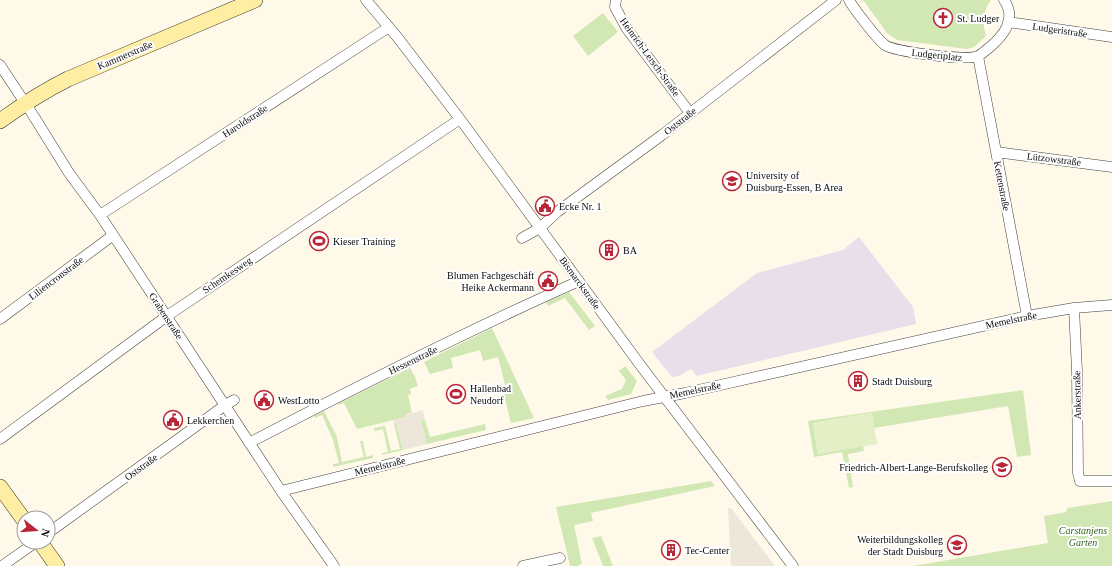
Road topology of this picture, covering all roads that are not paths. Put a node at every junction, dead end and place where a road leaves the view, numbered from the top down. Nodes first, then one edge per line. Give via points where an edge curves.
1 (255, 0) edge
2 (366, 0) edge
3 (616, 0) edge
4 (836, 0) edge
5 (849, 0) edge
6 (1004, 0) edge
7 (1008, 22) junction
8 (390, 28) junction
9 (1112, 37) edge
10 (978, 56) junction
11 (0, 65) edge
12 (26, 103) junction
13 (690, 113) junction
14 (460, 119) junction
15 (0, 121) edge
16 (996, 152) junction
17 (1112, 167) edge
18 (100, 215) junction
19 (540, 228) junction
20 (112, 236) junction
21 (522, 238) dead end
22 (579, 281) junction
23 (1112, 304) edge
24 (1074, 308) junction
25 (166, 316) junction
26 (1027, 316) junction
27 (0, 319) edge
28 (665, 396) junction
29 (229, 403) junction
30 (0, 439) edge
31 (249, 443) junction
32 (1112, 481) edge
33 (0, 487) edge
34 (281, 491) junction
35 (17, 510) edge
36 (56, 527) edge
37 (25, 550) edge
38 (46, 550) edge
39 (560, 558) dead end
40 (2, 566) edge
41 (57, 566) edge
42 (334, 566) edge
43 (523, 566) edge
44 (793, 566) edge

1 - 12 street, Kammerstraße via 68,79
2 - 8 street, Bismarckstraße
3 - 13 street, Heinrich-Lersch-Straße via 615,7 627,29
4 - 13 street, Oststraße
5 - 10 street, Ludgeriplatz via 886,46 898,50 965,58
6 - 7 street via 1009,12
7 - 9 street, Ludgeristraße
7 - 10 street via 998,40
8 - 14 street, Bismarckstraße
8 - 18 street, Haroldstraße
10 - 16 street, Kettenstraße
11 - 12 street, Grabenstraße
12 - 15 street, Kammerstraße
12 - 18 street, Grabenstraße via 69,173
13 - 19 street, Oststraße via 557,212
14 - 19 street, Bismarckstraße
14 - 25 street, Schemkesweg
16 - 17 street, Lützowstraße
16 - 26 street, Kettenstraße
18 - 20 street, Grabenstraße
19 - 21 street, Oststraße
19 - 22 street, Bismarckstraße
20 - 25 street, Grabenstraße
20 - 27 street, Liliencronstraße
22 - 28 street, Bismarckstraße
22 - 31 street, Hessenstraße via 353,389
23 - 24 street, Memelstraße
24 - 26 street, Memelstraße
24 - 32 street, Ankerstraße via 1078,473 1080,482
25 - 29 street, Grabenstraße
25 - 30 street, Schemkesweg
26 - 28 street, Memelstraße
28 - 34 street, Memelstraße
28 - 44 street, Bismarckstraße
29 - 31 street, Grabenstraße
29 - 36 street, Oststraße
31 - 34 street, Grabenstraße
33 - 35 street
34 - 42 street, Grabenstraße
37 - 40 street
38 - 41 street
39 - 43 street

